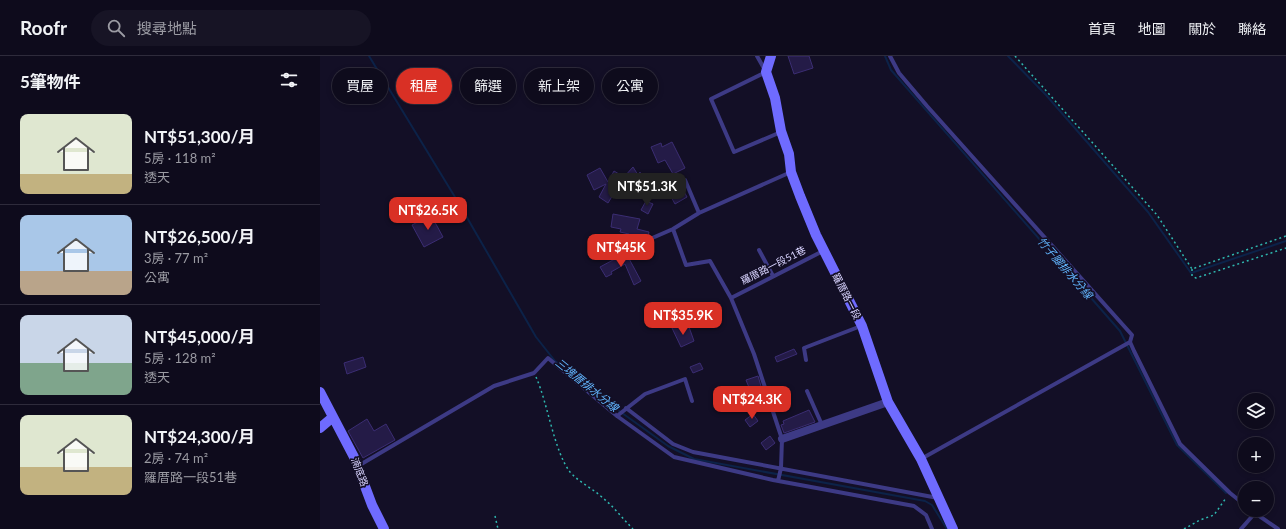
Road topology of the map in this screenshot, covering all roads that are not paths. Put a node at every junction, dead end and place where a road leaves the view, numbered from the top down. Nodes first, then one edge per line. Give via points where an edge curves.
1 (757, 56) edge
2 (771, 56) edge
3 (890, 56) edge
4 (766, 72) junction
5 (782, 131) junction
6 (791, 172) junction
7 (644, 193) dead end
8 (699, 213) junction
9 (673, 229) junction
10 (759, 250) dead end
11 (824, 250) junction
12 (613, 255) dead end
13 (773, 276) junction
14 (730, 298) junction
15 (862, 326) junction
16 (1130, 342) junction
17 (806, 360) dead end
18 (807, 391) dead end
19 (322, 399) edge
20 (692, 401) dead end
21 (888, 402) junction
22 (626, 408) junction
23 (617, 416) junction
24 (333, 417) junction
25 (822, 425) junction
26 (320, 428) edge
27 (782, 438) junction
28 (921, 459) junction
29 (357, 466) junction
30 (781, 470) junction
31 (778, 480) junction
32 (940, 498) junction
33 (1238, 499) edge
34 (1249, 517) edge
35 (1260, 517) edge
36 (384, 529) edge
37 (932, 529) edge
38 (953, 529) edge
39 (1241, 529) edge
40 (1278, 529) edge

1 - 4 lane
2 - 4 street
3 - 16 lane via 899,73 927,106 1132,336
4 - 5 street, 羅厝路一段
4 - 5 lane via 711,99 734,152
5 - 6 street, 羅厝路一段
6 - 8 lane
6 - 11 street, 羅厝路一段
7 - 8 lane via 657,186 685,180
8 - 9 lane
9 - 12 lane
9 - 14 lane via 686,265 710,261
10 - 13 lane
11 - 13 lane, 羅厝路一段51巷
11 - 15 street, 羅厝路一段
13 - 14 lane, 羅厝路一段51巷
14 - 27 lane via 758,365
15 - 17 lane via 804,348
15 - 21 street, 羅厝路一段
16 - 28 lane
16 - 33 lane via 1180,444
18 - 25 lane
19 - 24 street, 湳底路
20 - 22 lane via 685,379 645,394
21 - 25 street
21 - 28 street, 羅厝路一段
22 - 23 lane
22 - 30 lane via 672,444 693,452
23 - 29 lane via 548,358 534,373 494,386
23 - 31 lane via 674,457
24 - 26 street
24 - 29 street, 湳底路
25 - 27 street
27 - 30 lane
28 - 32 street, 羅厝路一段
29 - 36 street, 湳底路
30 - 31 lane
30 - 32 lane
31 - 37 lane via 914,506 926,515
32 - 38 street, 羅厝路一段
34 - 39 lane
35 - 40 lane

